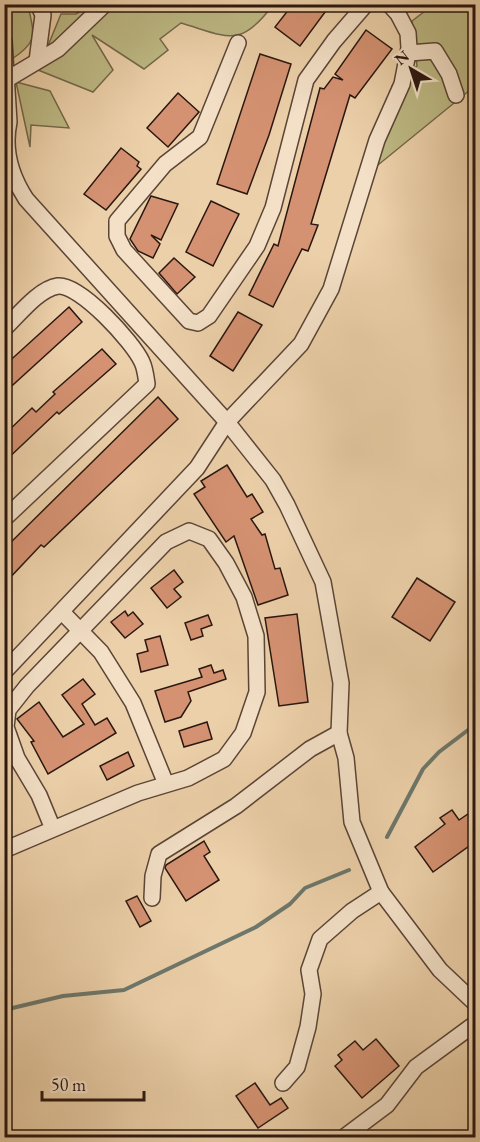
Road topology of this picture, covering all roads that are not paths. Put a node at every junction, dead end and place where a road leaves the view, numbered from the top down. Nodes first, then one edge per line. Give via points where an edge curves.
1 (38, 4) edge
2 (105, 4) edge
3 (366, 4) edge
4 (389, 4) edge
5 (4, 41) edge
6 (238, 43) dead end
7 (409, 53) junction
8 (37, 61) junction
9 (7, 85) junction
10 (456, 95) dead end
11 (6, 134) edge
12 (4, 329) edge
13 (227, 422) junction
14 (4, 519) edge
15 (62, 612) junction
16 (79, 630) junction
17 (4, 672) edge
18 (339, 733) junction
19 (166, 784) junction
20 (53, 829) junction
21 (4, 850) edge
22 (381, 892) junction
23 (152, 898) dead end
24 (476, 1004) edge
25 (476, 1023) edge
26 (283, 1083) dead end
27 (343, 1137) edge

1 - 8 lane via 43,15
2 - 8 lane via 58,49
3 - 6 lane via 306,80 273,208 257,246 210,316 198,323 189,321 124,250 117,236 117,221 165,164 200,137
4 - 7 lane via 408,33
5 - 9 lane
7 - 10 lane via 435,51
7 - 13 lane via 402,84 377,141 331,289 301,344
8 - 9 lane
9 - 11 lane
11 - 13 lane via 14,181 26,199
12 - 14 lane via 47,289 73,289 105,315 142,361 147,384
13 - 15 lane via 197,468
13 - 18 lane via 273,480 323,582 341,683
15 - 16 lane
15 - 17 lane
16 - 19 lane via 101,652 133,703
16 - 19 lane via 166,542 189,531 209,539 226,563 244,597 256,636 257,692 243,733 224,759 188,778
16 - 20 lane via 8,710 6,727 17,758
18 - 22 lane via 346,758 352,822
18 - 23 lane via 310,749 236,806 159,854
19 - 20 lane
20 - 21 lane
22 - 24 lane via 440,970
22 - 26 lane via 320,939 309,970 313,994 308,1027 297,1067
25 - 27 lane via 416,1067 387,1105

